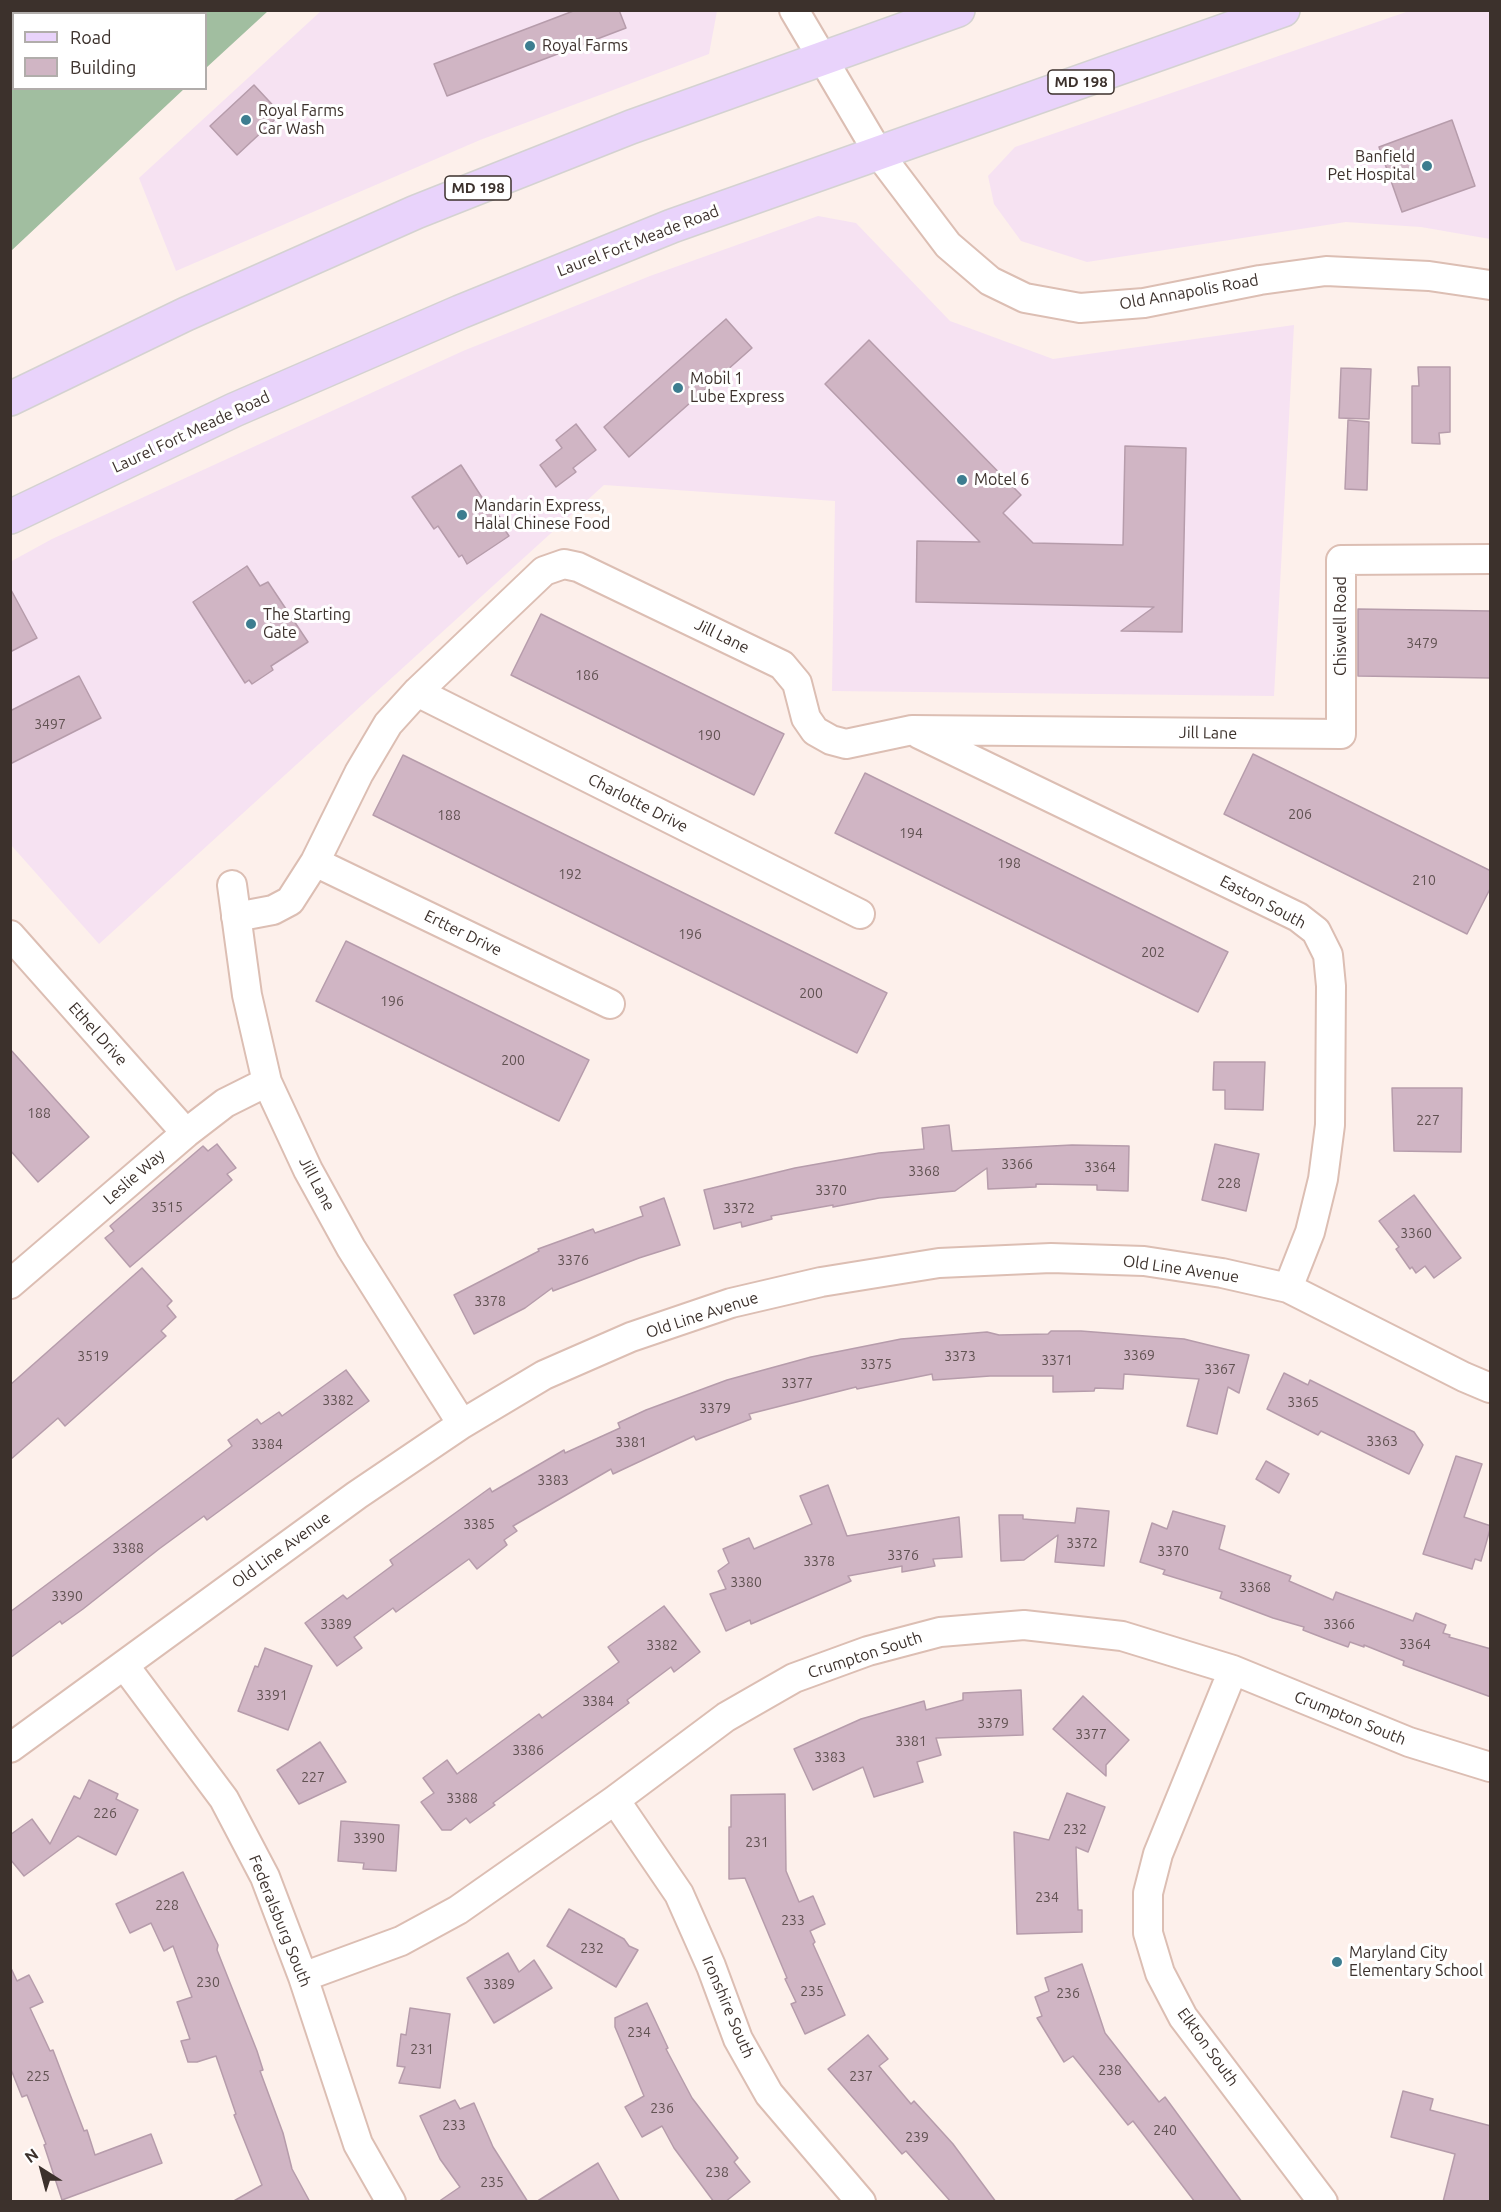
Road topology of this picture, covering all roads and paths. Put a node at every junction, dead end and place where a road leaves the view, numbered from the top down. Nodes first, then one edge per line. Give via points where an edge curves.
1 (795, 10) edge
2 (958, 10) edge
3 (1283, 10) edge
4 (822, 59) junction
5 (879, 154) junction
6 (1491, 285) edge
7 (10, 399) edge
8 (10, 518) edge
9 (1491, 559) edge
10 (417, 692) junction
11 (912, 730) junction
12 (1341, 734) joint
13 (315, 862) junction
14 (232, 885) dead end
15 (860, 914) dead end
16 (236, 917) junction
17 (10, 935) edge
18 (610, 1004) dead end
19 (267, 1082) junction
20 (186, 1133) junction
21 (10, 1284) edge
22 (1288, 1288) junction
23 (1491, 1388) edge
24 (462, 1424) junction
25 (124, 1665) junction
26 (1233, 1670) junction
27 (10, 1748) edge
28 (1491, 1767) edge
29 (615, 1800) junction
30 (303, 1977) junction
31 (391, 2202) edge
32 (861, 2202) edge
33 (1323, 2202) edge

1 - 4 street, Old Annapolis Road
2 - 4 main road, MD 198
3 - 5 main road, Laurel Fort Meade Road / MD 198
4 - 5 street, Old Annapolis Road
4 - 7 main road, MD 198 via 631,127 416,212 186,314
5 - 6 street, Old Annapolis Road via 948,245 990,281 1025,298 1080,308 1144,303 1326,271 1430,276
5 - 8 main road, Laurel Fort Meade Road / MD 198 via 672,226 460,312 234,410
9 - 12 street, Chiswell Road via 1341,560
10 - 11 street, Jill Lane via 544,571 564,564 578,567 782,665 797,683 806,718 814,731 831,740 846,744
10 - 13 street, Jill Lane via 388,724
10 - 15 street, Charlotte Drive
11 - 12 street, Jill Lane
11 - 22 street, Easton South via 1298,917 1316,930 1328,955 1331,986 1330,1125 1323,1179 1310,1232
13 - 16 street, Jill Lane via 290,901 273,910
13 - 18 street, Ertter Drive
14 - 16 street, Jill Lane
16 - 19 street, Jill Lane via 247,995
17 - 20 street, Ethel Drive
19 - 20 street, Leslie Way via 225,1103
19 - 24 street, Jill Lane via 308,1170 351,1248
20 - 21 street, Leslie Way
22 - 23 street, Old Line Avenue
22 - 24 street, Old Line Avenue via 1144,1261 1051,1258 939,1263 821,1282 731,1303 631,1337 544,1376
24 - 25 street, Old Line Avenue via 357,1495
25 - 27 street, Old Line Avenue
25 - 30 street, Federalsburg South via 224,1799 265,1877
26 - 28 street, Crumpton South via 1409,1742
26 - 29 street, Crumpton South via 1122,1636 1024,1625 940,1632 868,1651 794,1678 726,1717
26 - 33 street, Elkton South via 1158,1854 1148,1893 1148,1933 1160,1972 1183,2017
29 - 30 street, Crumpton South via 458,1910 401,1941
29 - 32 street, Ironshire South via 679,1894 738,2039 769,2094
30 - 31 street, Federalsburg South via 358,2144

